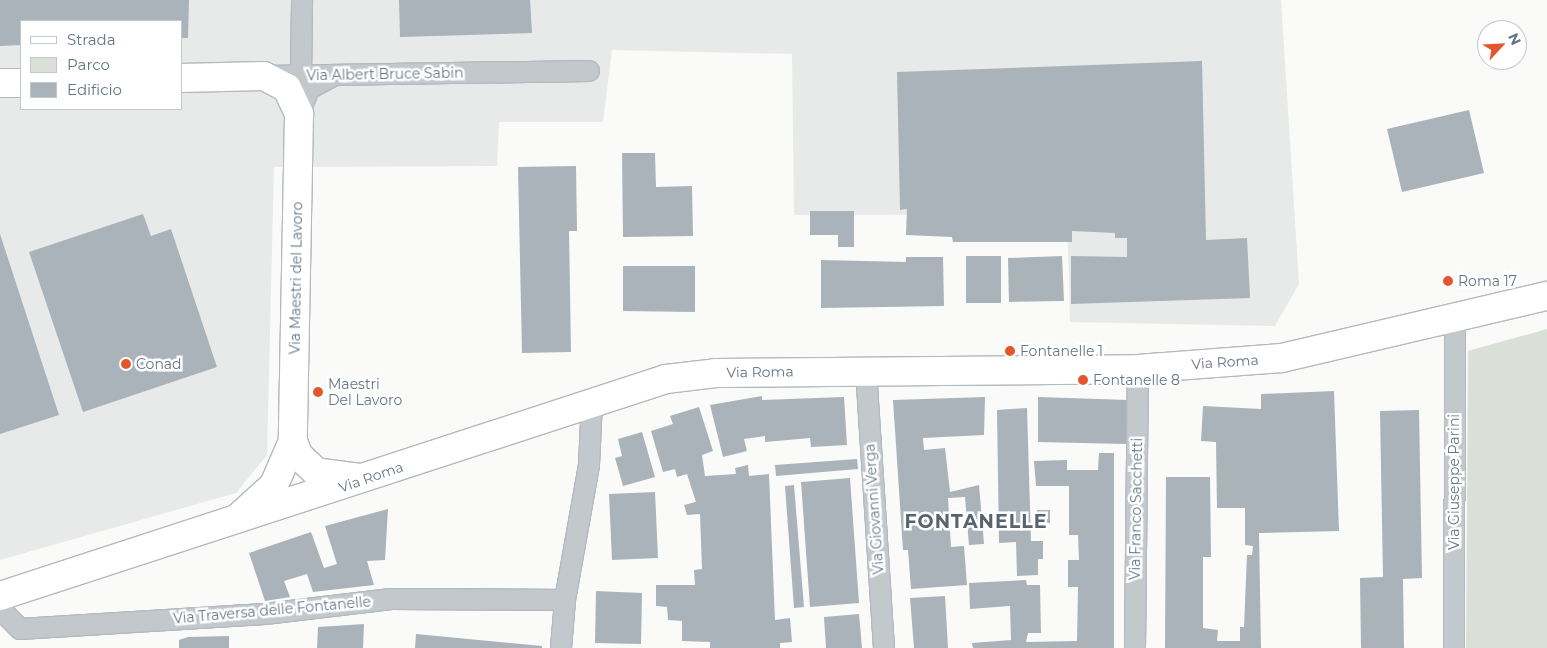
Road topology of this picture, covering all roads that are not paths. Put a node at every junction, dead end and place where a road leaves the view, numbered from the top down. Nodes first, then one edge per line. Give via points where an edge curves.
1 (302, 0) edge
2 (590, 71) dead end
3 (341, 75) junction
4 (264, 76) junction
5 (301, 76) junction
6 (182, 78) edge
7 (0, 83) edge
8 (20, 83) edge
9 (299, 114) junction
10 (1547, 296) edge
11 (1455, 317) junction
12 (1138, 369) junction
13 (866, 370) junction
14 (592, 401) junction
15 (294, 441) junction
16 (372, 477) junction
17 (218, 528) junction
18 (0, 596) edge
19 (565, 600) junction
20 (562, 648) edge
21 (884, 648) edge
22 (1135, 648) edge
23 (1454, 648) edge

1 - 5 street
2 - 3 street, Via Albert Bruce Sabin
3 - 5 street, Via Albert Bruce Sabin
3 - 9 street, Via Maestri del Lavoro via 309,89
4 - 5 street, Via Albert Bruce Sabin
4 - 6 main road, Via Albert Bruce Sabin
4 - 9 main road, Via Maestri del Lavoro via 287,88
7 - 8 main road
9 - 15 main road, Via Maestri del Lavoro
10 - 11 main road, Via Roma
11 - 12 main road, Via Roma via 1282,358
11 - 23 street, Via Giuseppe Parini
12 - 13 main road, Via Roma
12 - 22 street, Via Franco Sacchetti
13 - 14 main road, Via Roma via 692,375
13 - 21 street, Via Giovanni Verga
14 - 16 main road, Via Roma
14 - 19 street via 589,465
15 - 16 main road via 298,454 316,472
15 - 17 main road, Via Maestri del Lavoro via 284,469 263,499
16 - 17 main road, Via Roma
17 - 18 main road, Via Roma
18 - 19 street, Via Traversa delle Fontanelle via 5,614 20,629 265,614 391,599
19 - 20 street

